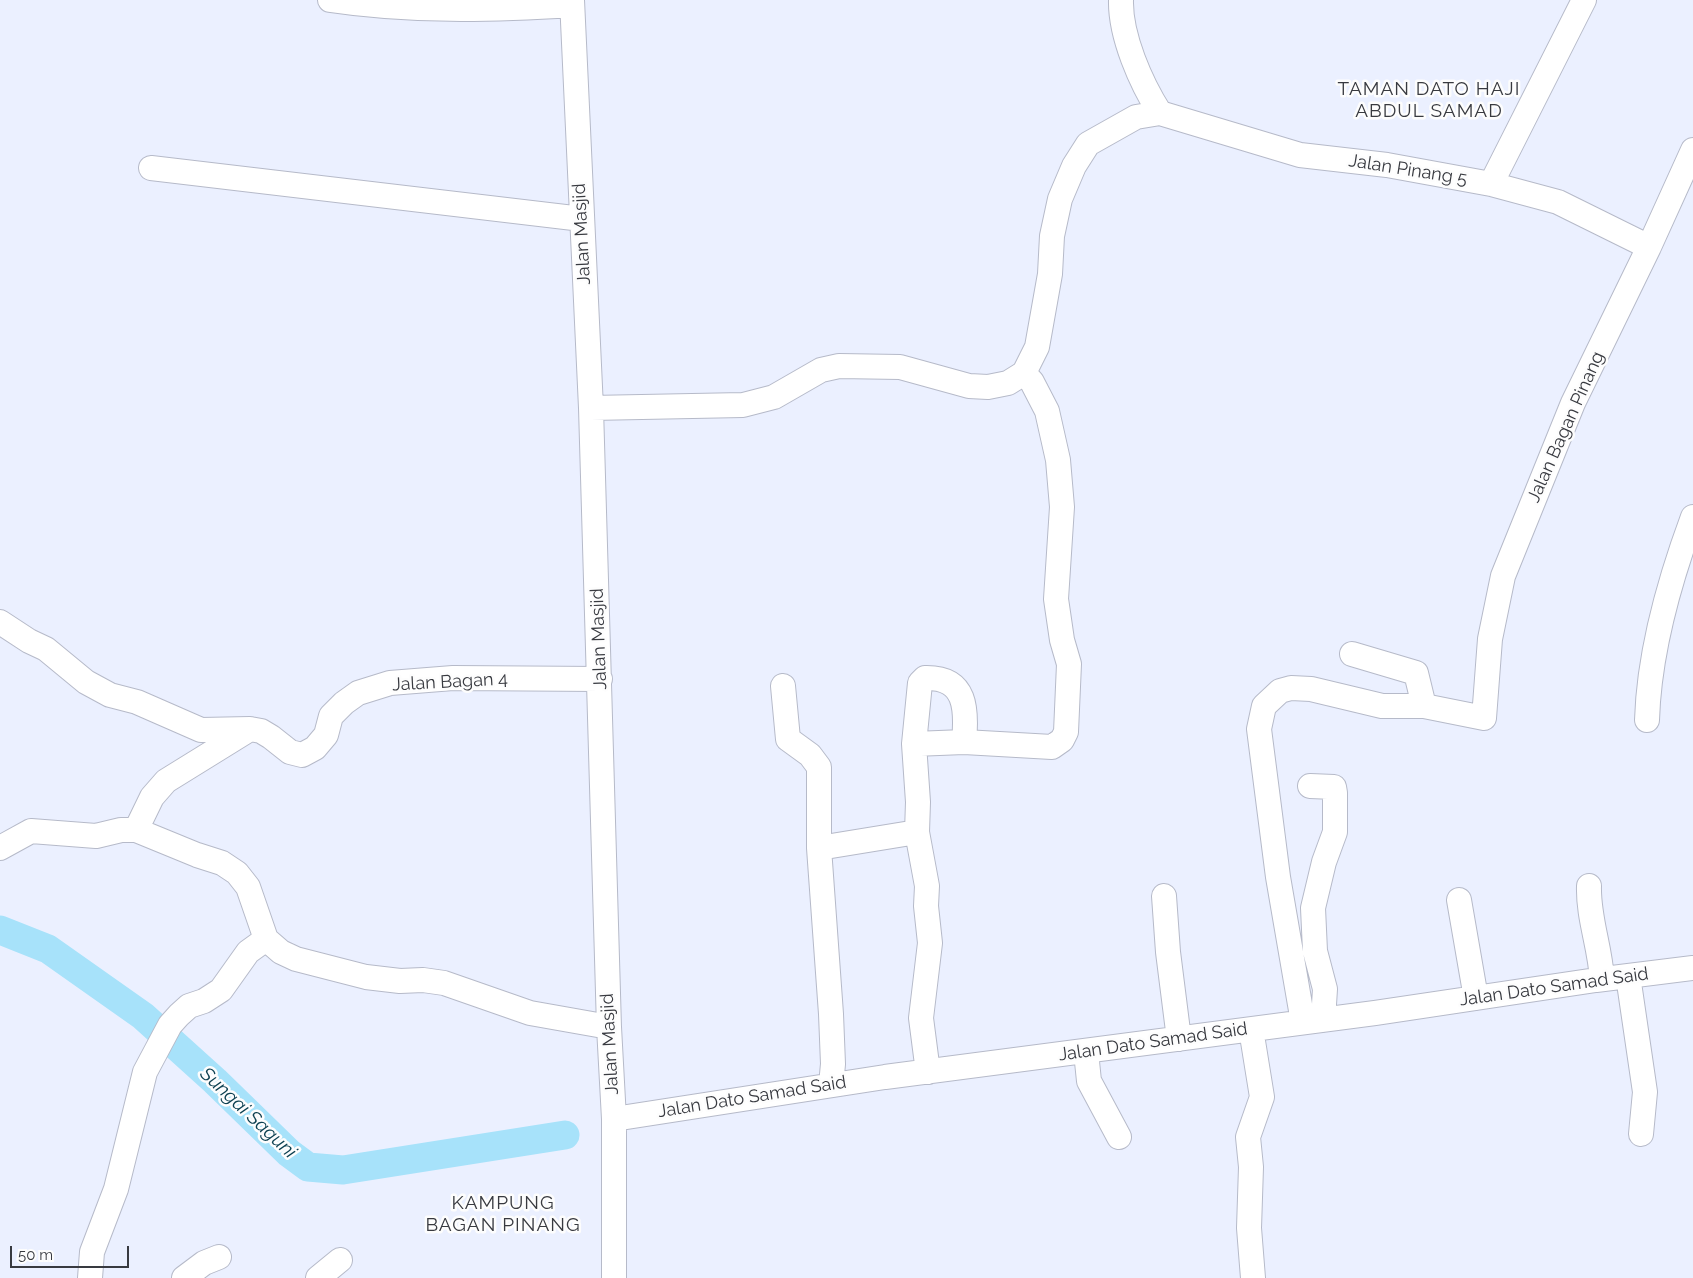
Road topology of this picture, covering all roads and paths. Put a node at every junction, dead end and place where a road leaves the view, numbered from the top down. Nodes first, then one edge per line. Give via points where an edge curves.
1 (330, 0) edge
2 (1121, 0) edge
3 (1584, 0) edge
4 (572, 3) edge
5 (1160, 113) junction
6 (1693, 150) edge
7 (150, 168) dead end
8 (1491, 184) junction
9 (582, 219) junction
10 (1649, 247) junction
11 (1024, 373) junction
12 (591, 408) junction
13 (1693, 517) edge
14 (0, 622) edge
15 (1352, 654) dead end
16 (600, 679) junction
17 (783, 686) dead end
18 (1424, 706) junction
19 (1647, 720) dead end
20 (250, 729) junction
21 (201, 730) junction
22 (964, 742) junction
23 (914, 744) junction
24 (208, 758) junction
25 (1310, 786) dead end
26 (136, 830) junction
27 (917, 832) junction
28 (0, 848) edge
29 (819, 848) junction
30 (1589, 886) dead end
31 (1164, 896) dead end
32 (1459, 900) dead end
33 (266, 938) junction
34 (1693, 968) edge
35 (1628, 976) junction
36 (1602, 979) junction
37 (1476, 998) junction
38 (1313, 1021) junction
39 (609, 1027) junction
40 (1250, 1029) junction
41 (1179, 1039) junction
42 (1088, 1068) junction
43 (928, 1072) junction
44 (831, 1085) junction
45 (614, 1118) junction
46 (1641, 1134) dead end
47 (1119, 1137) dead end
48 (219, 1257) dead end
49 (340, 1260) dead end
50 (90, 1278) edge
51 (184, 1278) edge
52 (318, 1278) edge
53 (614, 1278) edge
54 (1252, 1278) edge

1 - 4 street via 363,5 472,9
2 - 5 street via 1120,12 1128,41 1146,90
3 - 8 street
4 - 9 street, Jalan Masjid
5 - 8 street, Jalan Pinang 5 via 1300,155 1387,165
5 - 11 street via 1136,117 1088,144 1074,166 1060,199 1052,236 1050,274 1037,347
6 - 10 street, Jalan Bagan Pinang
7 - 9 street
8 - 10 street, Jalan Pinang 5 via 1558,202
9 - 12 street, Jalan Masjid
10 - 18 street, Jalan Bagan Pinang via 1574,403 1503,576 1490,640 1484,718
11 - 12 street via 1008,383 988,387 969,386 900,367 839,366 821,370 774,397 743,405
11 - 22 street via 1047,412 1058,460 1062,507 1056,599 1069,664 1066,732 1062,740 1052,747
12 - 16 street, Jalan Masjid
13 - 19 street via 1659,638 1648,689
14 - 21 street via 46,648 86,682 110,695 137,702
15 - 18 street via 1416,673
16 - 20 street, Jalan Bagan 4 via 453,678 390,682 358,693 344,703 331,716 326,735 315,748 302,755 290,752 271,736
16 - 39 street, Jalan Masjid
17 - 29 street via 788,739 810,754 819,767
18 - 38 street via 1382,706 1311,689 1291,688 1280,691 1264,706 1259,729 1278,877
20 - 21 street
20 - 24 street
21 - 24 street
22 - 23 street
22 - 23 street via 964,704 958,690 950,682 925,678 920,683
23 - 27 street
24 - 26 street via 166,782 152,796
25 - 38 street via 1333,787 1335,793 1335,832 1313,908 1315,951 1325,990
26 - 28 street via 96,836 30,831
26 - 33 street via 222,863 237,873 248,888
27 - 29 street
27 - 43 street via 927,886 930,943 921,1018
29 - 44 street via 831,1014
30 - 36 street via 1588,909 1600,954
31 - 41 street
32 - 37 street
33 - 39 street via 280,952 313,964 366,977 444,983 530,1013
33 - 50 street via 248,952 221,990 189,1006 170,1025 145,1072 116,1189 92,1252
34 - 35 street, Jalan Dato Samad Said
35 - 36 street, Jalan Dato Samad Said
35 - 46 street via 1645,1092
36 - 37 street, Jalan Dato Samad Said
37 - 38 street, Jalan Dato Samad Said
38 - 40 street, Jalan Dato Samad Said
39 - 45 street, Jalan Masjid
40 - 41 street, Jalan Dato Samad Said
40 - 54 street via 1262,1097 1248,1137
41 - 42 street, Jalan Dato Samad Said
42 - 43 street, Jalan Dato Samad Said
42 - 47 street
43 - 44 street, Jalan Dato Samad Said
44 - 45 street, Jalan Dato Samad Said
45 - 53 street, Jalan Masjid
48 - 51 street via 204,1263
49 - 52 street

